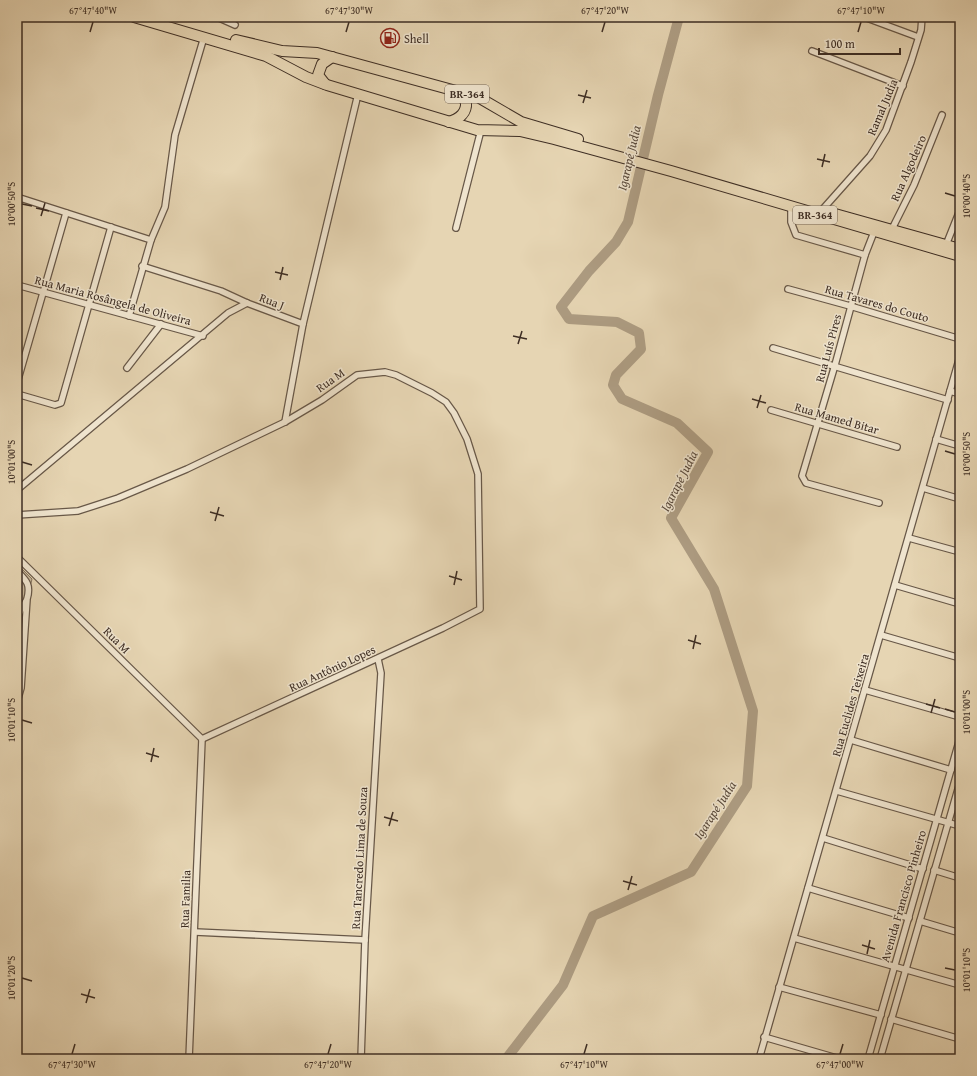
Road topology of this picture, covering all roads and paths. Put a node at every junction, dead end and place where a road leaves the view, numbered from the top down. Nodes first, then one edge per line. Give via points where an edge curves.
1 (134, 17) edge
2 (159, 17) edge
3 (217, 17) edge
4 (864, 17) edge
5 (922, 17) edge
6 (235, 25) dead end
7 (204, 37) junction
8 (918, 37) junction
9 (812, 51) dead end
10 (332, 57) junction
11 (327, 85) junction
12 (903, 86) junction
13 (459, 92) junction
14 (358, 94) junction
15 (942, 115) dead end
16 (449, 122) junction
17 (481, 130) junction
18 (597, 148) junction
19 (672, 168) junction
20 (18, 197) edge
21 (17, 206) edge
22 (791, 208) junction
23 (822, 210) junction
24 (960, 210) edge
25 (66, 213) junction
26 (112, 227) junction
27 (456, 228) dead end
28 (892, 229) junction
29 (874, 232) junction
30 (151, 240) junction
31 (946, 245) junction
32 (960, 249) edge
33 (865, 255) junction
34 (960, 256) edge
35 (142, 266) junction
36 (17, 285) edge
37 (788, 289) dead end
38 (43, 292) junction
39 (247, 303) junction
40 (89, 305) junction
41 (850, 306) junction
42 (129, 316) junction
43 (161, 324) junction
44 (303, 324) junction
45 (203, 336) junction
46 (960, 339) edge
47 (773, 348) dead end
48 (960, 356) edge
49 (835, 365) junction
50 (127, 368) dead end
51 (17, 383) edge
52 (950, 391) junction
53 (17, 394) edge
54 (960, 394) edge
55 (948, 400) junction
56 (771, 410) dead end
57 (285, 422) junction
58 (817, 423) junction
59 (936, 439) junction
60 (960, 446) edge
61 (897, 447) dead end
62 (922, 488) junction
63 (17, 490) edge
64 (960, 499) edge
65 (879, 503) dead end
66 (17, 515) edge
67 (909, 538) junction
68 (960, 552) edge
69 (17, 557) edge
70 (17, 571) edge
71 (895, 585) junction
72 (27, 599) junction
73 (960, 604) edge
74 (470, 615) joint
75 (17, 618) edge
76 (881, 635) junction
77 (960, 658) edge
78 (378, 659) junction
79 (19, 688) edge
80 (865, 690) junction
81 (17, 702) edge
82 (960, 717) edge
83 (960, 738) edge
84 (202, 739) junction
85 (851, 740) junction
86 (951, 770) junction
87 (960, 782) edge
88 (837, 791) junction
89 (937, 820) junction
90 (948, 823) junction
91 (960, 826) edge
92 (823, 838) junction
93 (922, 869) junction
94 (934, 870) junction
95 (960, 878) edge
96 (808, 888) junction
97 (908, 918) junction
98 (920, 921) junction
99 (195, 932) junction
100 (960, 933) edge
101 (794, 938) junction
102 (365, 940) junction
103 (894, 967) junction
104 (905, 971) junction
105 (960, 986) edge
106 (779, 987) junction
107 (881, 1015) junction
108 (891, 1019) junction
109 (764, 1037) junction
110 (960, 1039) edge
111 (189, 1059) edge
112 (361, 1059) edge
113 (758, 1059) edge
114 (840, 1059) edge
115 (868, 1059) edge
116 (880, 1059) edge

1 - 7 highway, BR-364
2 - 10 highway, BR-364 via 266,49 303,51
3 - 6 street
4 - 8 street
5 - 8 street, Ramal Judia
7 - 11 highway, BR-364 via 266,56
7 - 30 street via 175,135 165,207
8 - 12 street, Ramal Judia
9 - 12 street
10 - 11 highway via 322,64 318,75
10 - 13 highway, BR-364
11 - 14 highway, BR-364
12 - 23 street, Ramal Judia via 892,118 877,147
13 - 16 highway via 466,102 464,112
13 - 18 highway, BR-364 via 488,102 520,122
14 - 16 highway, BR-364
14 - 44 street
15 - 28 street, Rua Algodeiro via 914,185
16 - 17 highway, BR-364
17 - 18 highway, BR-364 via 520,131
17 - 27 street
18 - 19 highway, BR-364
19 - 22 highway, BR-364
19 - 23 highway, BR-364
20 - 21 street
20 - 25 street
22 - 29 highway, BR-364
22 - 33 street via 791,222 796,235
23 - 28 highway, BR-364
24 - 31 street
25 - 26 street
25 - 38 street
26 - 30 street
26 - 40 street
28 - 31 highway, BR-364
29 - 33 street, Rua Luís Pires
29 - 34 highway, BR-364
30 - 35 street
31 - 32 highway, BR-364
33 - 41 street, Rua Luís Pires
35 - 39 street via 221,291
35 - 42 street
36 - 38 street, Rua Maria Rosângela de Oliveira
37 - 41 street, Rua Tavares do Couto
38 - 40 street, Rua Maria Rosângela de Oliveira
38 - 51 street
39 - 44 street, Rua J
39 - 45 street, Rua J via 228,313
40 - 42 street, Rua Maria Rosângela de Oliveira
40 - 53 street via 61,403 58,405
41 - 46 street, Rua Tavares do Couto
41 - 49 street, Rua Luís Pires
42 - 43 street, Rua Maria Rosângela de Oliveira
43 - 45 street, Rua Maria Rosângela de Oliveira
43 - 50 street
44 - 57 street
45 - 63 street, Rua J
47 - 49 street
48 - 52 street, Rua Euclides Teixeira
49 - 55 street
49 - 58 street, Rua Luís Pires
52 - 54 street
52 - 55 street, Rua Euclides Teixeira
55 - 59 street, Rua Euclides Teixeira
56 - 58 street, Rua Mamed Bitar
57 - 66 street, Rua M via 187,469 118,498 78,511
57 - 74 street, Rua M via 322,400 356,375 370,373 385,372 396,375 446,402 467,439 478,474 480,609
58 - 61 street, Rua Mamed Bitar
58 - 65 street, Rua Luís Pires via 802,476 805,482
59 - 60 street
59 - 62 street, Rua Euclides Teixeira
62 - 64 street
62 - 67 street, Rua Euclides Teixeira
67 - 68 street
67 - 71 street, Rua Euclides Teixeira
69 - 84 street, Rua M
70 - 72 street via 29,584
71 - 73 street
71 - 76 street, Rua Euclides Teixeira
72 - 75 street
72 - 79 street
74 - 78 street, Rua Antônio Lopes
76 - 77 street
76 - 80 street, Rua Euclides Teixeira
78 - 84 street, Rua Antônio Lopes
78 - 102 street, Rua Tancredo Lima de Souza via 381,673
79 - 81 street
80 - 82 street
80 - 85 street, Rua Euclides Teixeira
83 - 86 street, Avenida Francisco Pinheiro
84 - 99 street, Rua Familia
85 - 86 street
85 - 88 street, Rua Euclides Teixeira
86 - 89 street, Avenida Francisco Pinheiro
87 - 90 street, Avenida Francisco Pinheiro
88 - 89 street
88 - 92 street, Rua Euclides Teixeira
89 - 90 street
89 - 93 street, Avenida Francisco Pinheiro
90 - 91 street
90 - 94 street, Avenida Francisco Pinheiro
92 - 93 street
92 - 96 street, Rua Euclides Teixeira
93 - 97 street, Avenida Francisco Pinheiro
94 - 95 street
94 - 98 street, Avenida Francisco Pinheiro
96 - 97 street
96 - 101 street, Rua Euclides Teixeira
97 - 103 street, Avenida Francisco Pinheiro
98 - 100 street
98 - 104 street, Avenida Francisco Pinheiro
99 - 102 street
99 - 111 street, Rua Familia
101 - 103 street
101 - 106 street, Rua Euclides Teixeira
102 - 112 street, Rua Tancredo Lima de Souza
103 - 104 street
103 - 107 street, Avenida Francisco Pinheiro
104 - 105 street
104 - 108 street, Avenida Francisco Pinheiro
106 - 107 street
106 - 109 street, Rua Euclides Teixeira
107 - 115 street, Avenida Francisco Pinheiro
108 - 110 street
108 - 116 street, Avenida Francisco Pinheiro
109 - 113 street, Rua Euclides Teixeira
109 - 114 street

